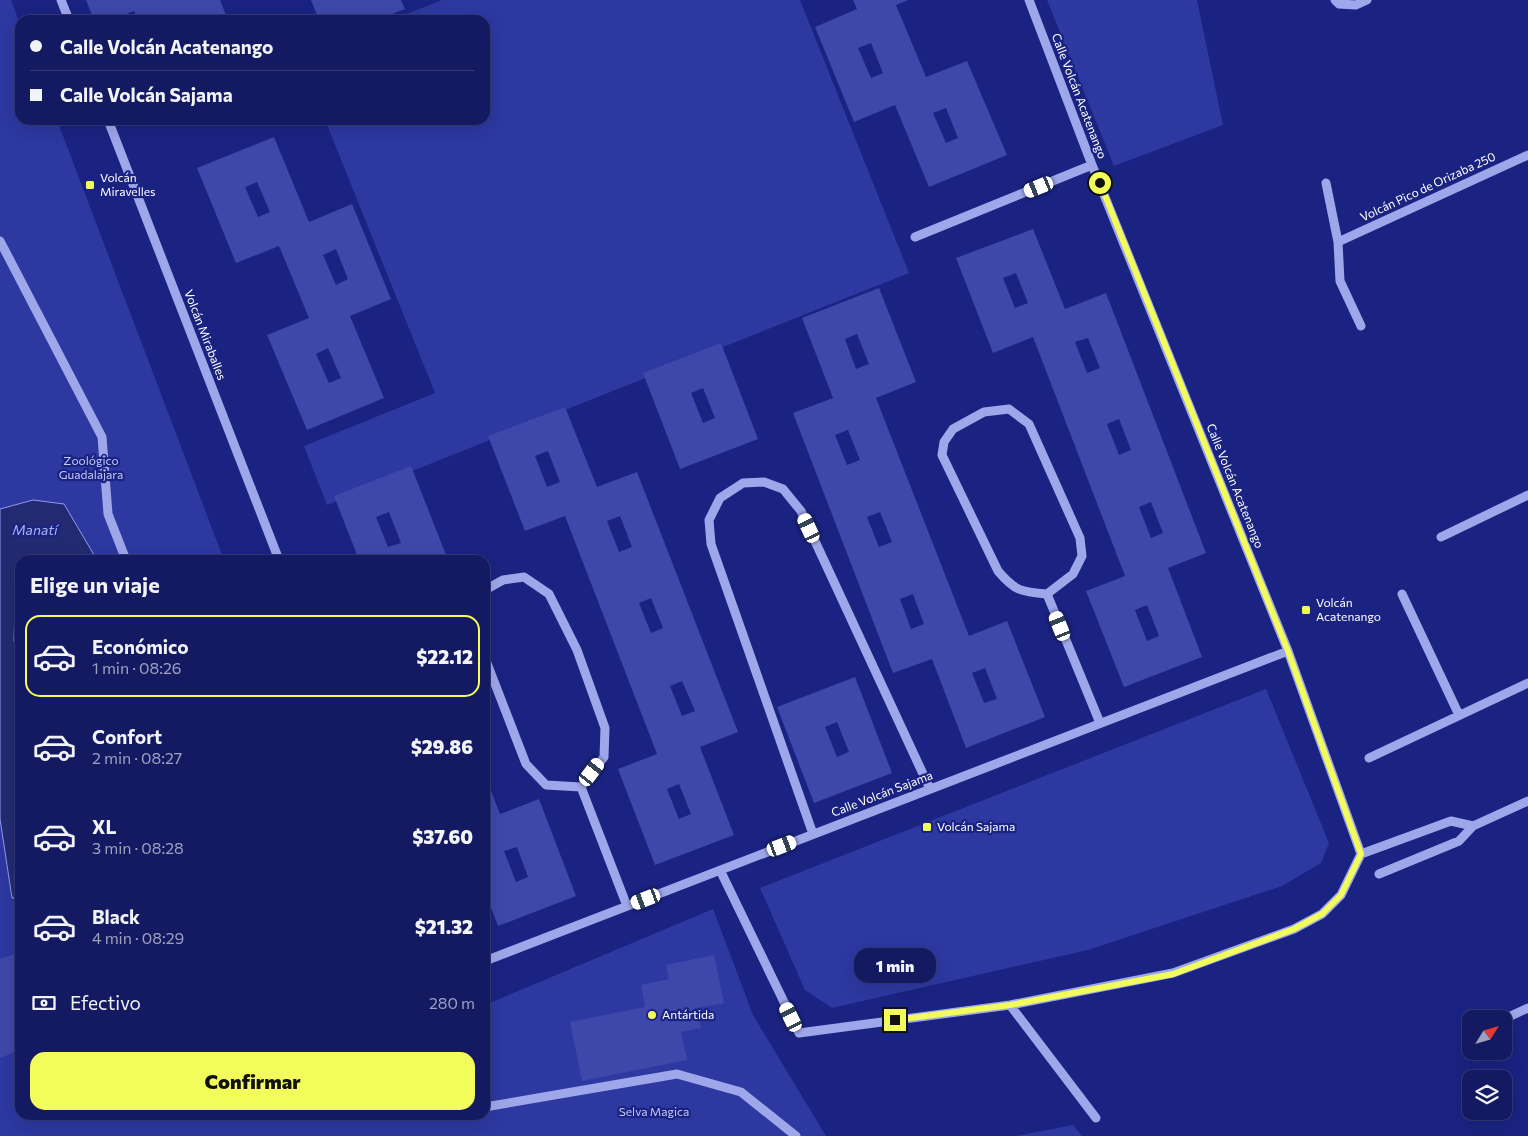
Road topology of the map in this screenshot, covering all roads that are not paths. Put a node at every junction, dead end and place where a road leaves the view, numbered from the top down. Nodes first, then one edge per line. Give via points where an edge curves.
1 (61, 0) edge
2 (1029, 0) edge
3 (1335, 0) edge
4 (1366, 0) edge
5 (67, 15) edge
6 (110, 125) edge
7 (1528, 155) edge
8 (1092, 165) junction
9 (1326, 183) dead end
10 (915, 237) dead end
11 (0, 242) edge
12 (1338, 242) junction
13 (1361, 326) dead end
14 (1528, 495) edge
15 (1441, 538) dead end
16 (124, 555) edge
17 (277, 555) edge
18 (490, 587) edge
19 (1046, 594) junction
20 (1402, 594) dead end
21 (1288, 651) junction
22 (490, 671) edge
23 (1528, 683) edge
24 (1459, 715) junction
25 (1100, 723) junction
26 (1368, 758) dead end
27 (581, 787) junction
28 (930, 789) junction
29 (1528, 801) edge
30 (1473, 826) junction
31 (813, 834) junction
32 (1361, 854) junction
33 (720, 870) junction
34 (1379, 874) dead end
35 (628, 906) junction
36 (490, 959) edge
37 (1010, 1005) junction
38 (1528, 1008) edge
39 (1512, 1015) edge
40 (490, 1106) edge
41 (1096, 1118) dead end
42 (796, 1136) edge

1 - 5 street
2 - 8 street, Calle Volcán Acatenango
3 - 4 street via 1339,4 1356,5
6 - 17 street, Volcán Miraballes
7 - 12 street, Volcán Pico de Orizaba 250
8 - 10 street
8 - 21 street, Calle Volcán Acatenango
9 - 12 street
11 - 16 street via 102,438 108,514
12 - 13 street via 1340,281
14 - 15 street
18 - 27 street via 503,580 524,577 549,594 577,650 604,728 604,757
19 - 19 street via 1022,592 998,571 942,455 944,442 953,429 984,412 1009,409 1029,424 1080,538 1082,556 1073,574
19 - 25 street
20 - 24 street
21 - 25 street, Calle Volcán Sajama
21 - 32 street, Calle Volcán Acatenango
22 - 27 street via 526,764 546,785
23 - 24 street
24 - 26 street
25 - 28 street, Calle Volcán Sajama
27 - 35 street
28 - 31 street, Calle Volcán Sajama
28 - 31 street via 801,511 783,489 764,482 743,483 720,498 709,520 711,544
29 - 30 street
30 - 32 street via 1451,821
30 - 34 street via 1459,842
31 - 33 street, Calle Volcán Sajama
32 - 37 street via 1341,895 1322,914 1294,929 1173,974
33 - 35 street, Calle Volcán Sajama
33 - 37 street via 799,1033
35 - 36 street, Calle Volcán Sajama
37 - 41 street
38 - 39 street
40 - 42 street via 677,1074 741,1092

